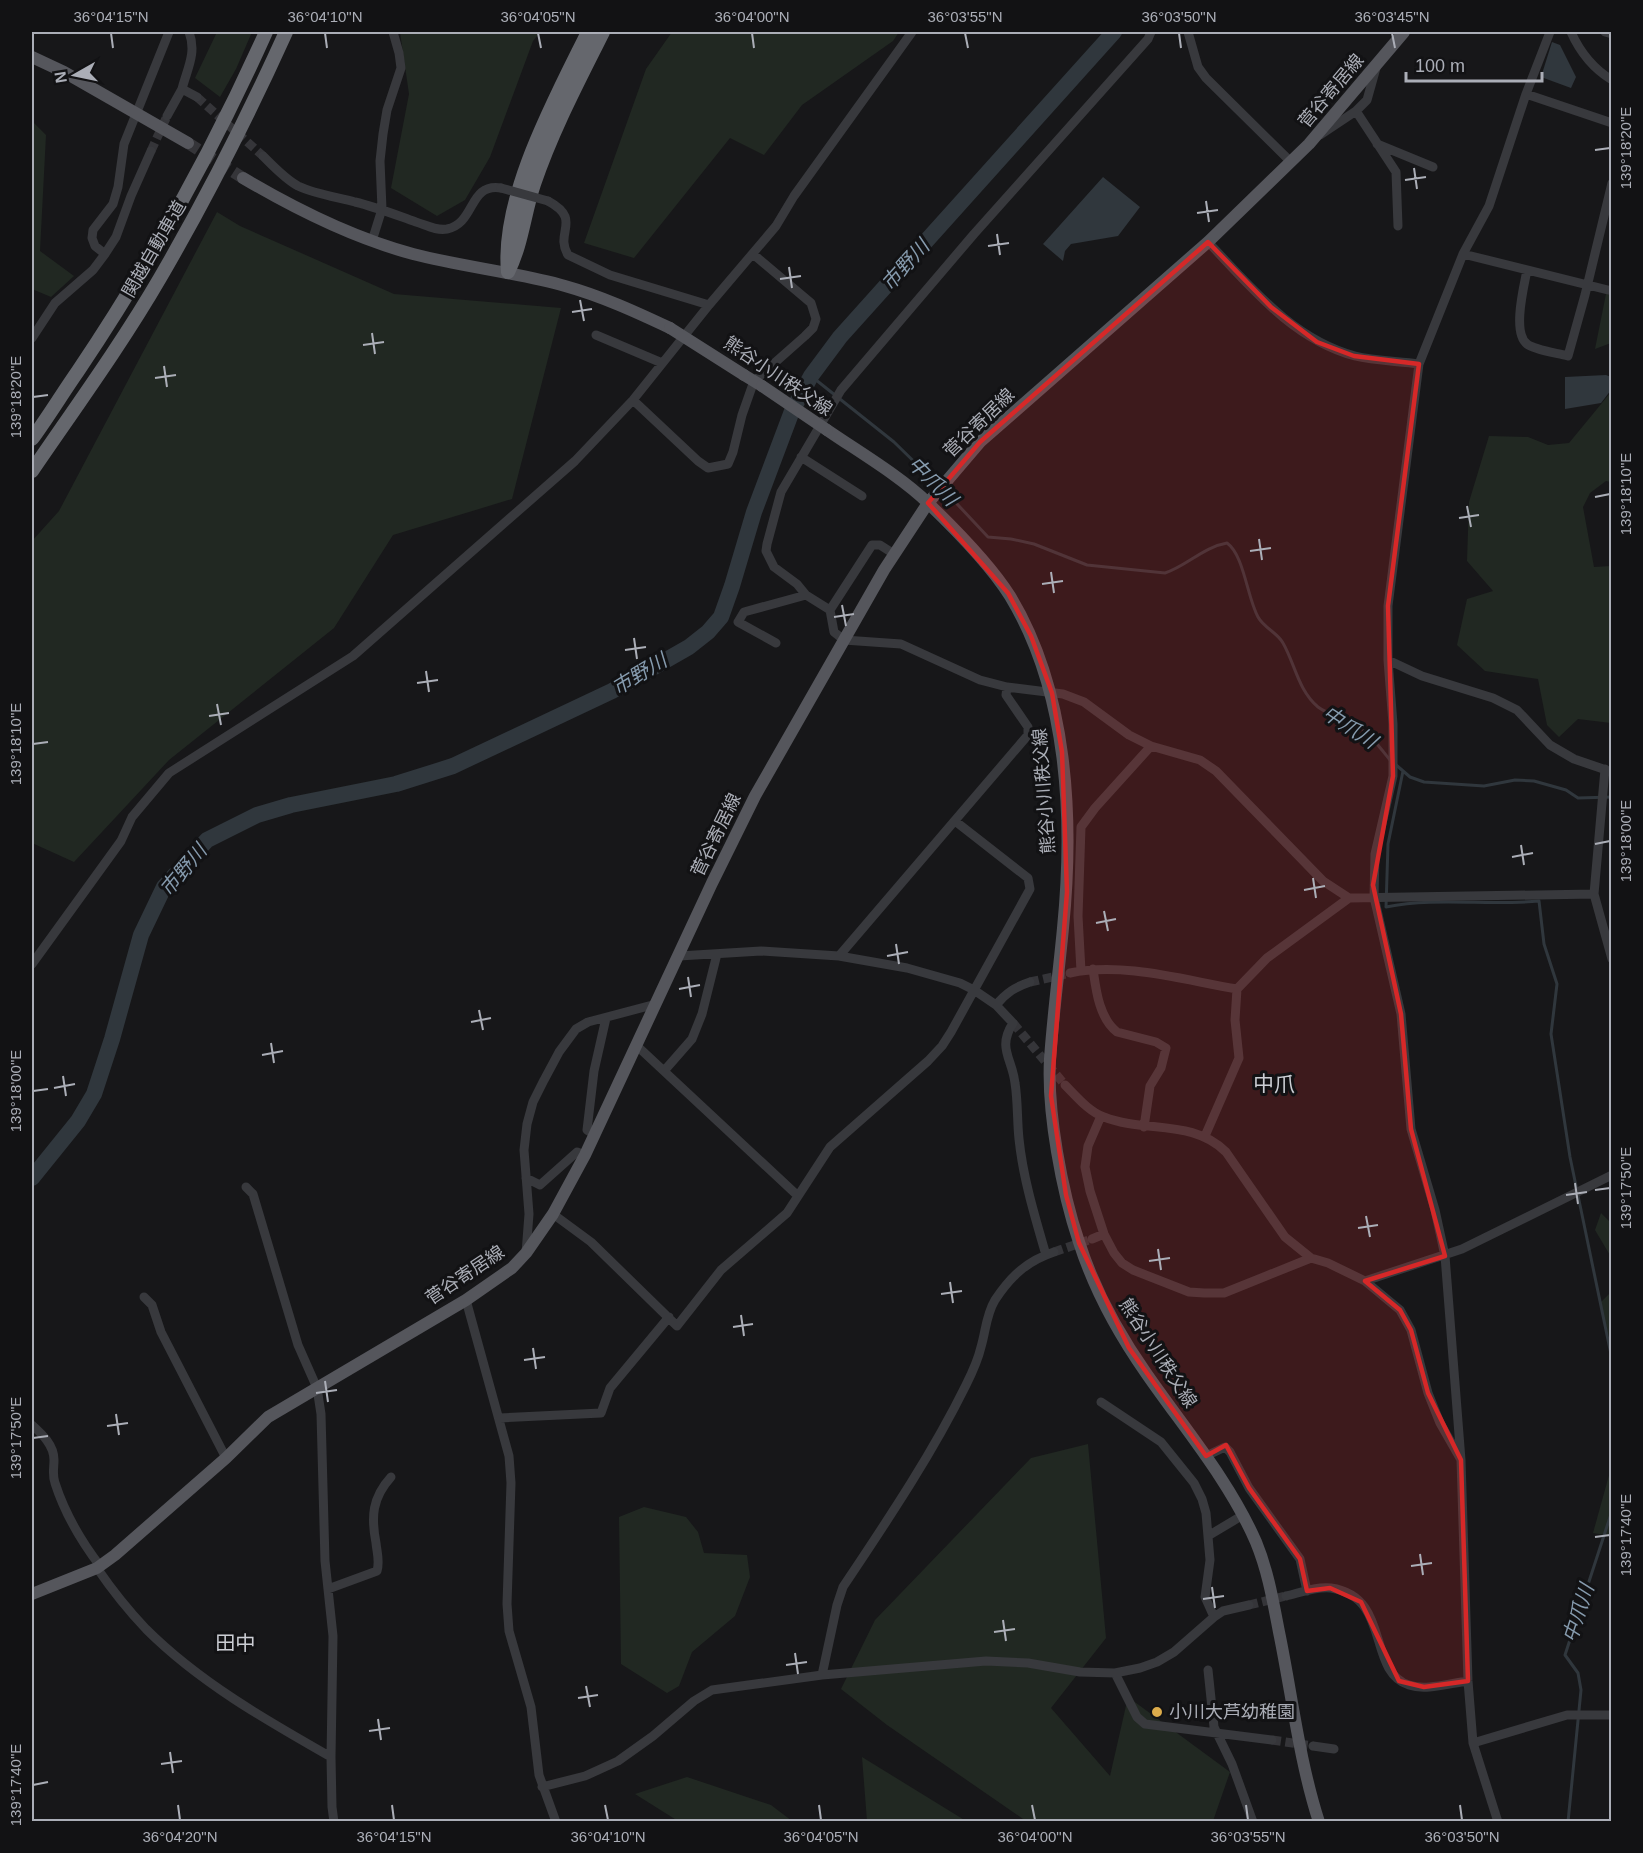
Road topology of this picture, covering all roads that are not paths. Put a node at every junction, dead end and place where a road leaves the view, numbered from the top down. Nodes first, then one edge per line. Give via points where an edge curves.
1 (169, 32) edge
2 (189, 32) edge
3 (266, 32) edge
4 (286, 32) edge
5 (393, 32) edge
6 (588, 32) edge
7 (603, 32) edge
8 (912, 32) edge
9 (1151, 32) edge
10 (1188, 32) edge
11 (1404, 32) edge
12 (1550, 32) edge
13 (1570, 32) edge
14 (1605, 32) edge
15 (1611, 34) edge
16 (32, 57) edge
17 (1377, 64) junction
18 (1611, 80) edge
19 (182, 89) junction
20 (1526, 94) junction
21 (197, 97) tunnel mouth
22 (1356, 111) junction
23 (136, 113) junction
24 (167, 116) tunnel mouth
25 (1611, 123) edge
26 (1313, 139) junction
27 (188, 143) tunnel mouth
28 (1377, 144) junction
29 (151, 151) tunnel mouth
30 (263, 156) tunnel mouth
31 (1291, 162) junction
32 (1432, 167) dead end
33 (243, 178) tunnel mouth
34 (1611, 183) edge
35 (382, 209) junction
36 (1398, 226) dead end
37 (372, 241) junction
38 (1208, 242) junction
39 (105, 254) junction
40 (753, 254) junction
41 (1463, 254) junction
42 (1527, 270) junction
43 (508, 272) junction
44 (1587, 285) junction
45 (1611, 291) edge
46 (709, 305) junction
47 (596, 335) dead end
48 (32, 338) edge
49 (662, 363) junction
50 (1419, 364) junction
51 (753, 380) junction
52 (633, 400) junction
53 (32, 439) edge
54 (801, 457) junction
55 (32, 471) edge
56 (862, 496) dead end
57 (928, 503) junction
58 (894, 554) junction
59 (806, 595) junction
60 (830, 610) junction
61 (844, 640) junction
62 (776, 644) dead end
63 (1388, 660) junction
64 (1007, 687) junction
65 (1052, 693) junction
66 (1151, 746) junction
67 (1608, 770) edge
68 (955, 821) junction
69 (1594, 894) junction
70 (1374, 897) junction
71 (1349, 898) junction
72 (717, 954) junction
73 (679, 956) junction
74 (839, 956) junction
75 (1611, 959) edge
76 (32, 964) edge
77 (1093, 969) junction
78 (1080, 971) junction
79 (1070, 973) tunnel mouth
80 (1030, 982) tunnel mouth
81 (1237, 989) junction
82 (974, 990) junction
83 (656, 1004) junction
84 (996, 1005) junction
85 (606, 1018) junction
86 (636, 1045) junction
87 (664, 1071) junction
88 (1065, 1085) tunnel mouth
89 (1101, 1116) junction
90 (1144, 1126) junction
91 (594, 1134) junction
92 (1205, 1136) junction
93 (585, 1155) junction
94 (1611, 1175) edge
95 (526, 1178) junction
96 (246, 1187) dead end
97 (798, 1196) junction
98 (553, 1214) junction
99 (1104, 1234) junction
100 (1092, 1239) tunnel mouth
101 (525, 1253) junction
102 (1445, 1256) junction
103 (1311, 1258) junction
104 (1365, 1281) junction
105 (144, 1298) dead end
106 (466, 1300) junction
107 (669, 1317) junction
108 (317, 1388) junction
109 (1101, 1402) dead end
110 (500, 1418) junction
111 (32, 1425) edge
112 (1206, 1456) junction
113 (226, 1458) junction
114 (1461, 1460) junction
115 (391, 1477) dead end
116 (1243, 1515) junction
117 (1208, 1536) junction
118 (98, 1567) junction
119 (328, 1589) junction
120 (1307, 1591) junction
121 (32, 1594) edge
122 (1286, 1596) tunnel mouth
123 (1249, 1605) tunnel mouth
124 (1214, 1617) junction
125 (1208, 1670) dead end
126 (1115, 1672) junction
127 (822, 1676) junction
128 (1468, 1681) junction
129 (1611, 1715) edge
130 (1216, 1732) junction
131 (1272, 1740) tunnel mouth
132 (1473, 1743) junction
133 (1312, 1746) tunnel mouth
134 (1334, 1749) dead end
135 (331, 1757) junction
136 (542, 1787) junction
137 (334, 1821) edge
138 (556, 1821) edge
139 (1253, 1821) edge
140 (1319, 1821) edge
141 (1498, 1821) edge

1 - 23 street
2 - 19 street via 192,59
3 - 53 highway, 関越自動車道 via 143,268
4 - 55 highway, 関越自動車道 via 160,279
5 - 35 street via 400,68 383,134
6 - 43 highway via 530,158 512,219 506,251
7 - 43 highway via 545,154 518,253
8 - 40 street
9 - 54 street via 841,390
10 - 31 street via 1198,66 1206,78
11 - 17 main road, 菅谷寄居線
12 - 20 street
13 - 18 street via 1589,63
14 - 15 street
16 - 23 main road
17 - 22 street via 1367,100
17 - 26 main road, 菅谷寄居線
19 - 21 street
19 - 24 street
20 - 25 street
20 - 41 street via 1489,206
22 - 26 street
22 - 28 street
23 - 27 main road
23 - 39 street via 124,144 113,204 93,230 95,246
26 - 31 main road, 菅谷寄居線
28 - 32 street
28 - 36 street via 1396,172
29 - 39 street via 116,237
30 - 35 street via 296,185
31 - 38 main road, 菅谷寄居線
33 - 37 main road, 熊谷小川秩父線 via 305,212
34 - 44 street
35 - 37 street
35 - 46 street, bridge via 435,229 446,229 464,219 483,190 501,188 548,201 559,207 567,221 564,244 568,255 610,275
37 - 43 main road, 熊谷小川秩父線 via 412,254
38 - 50 street via 1271,307 1317,342 1354,356
38 - 57 main road, 菅谷寄居線 via 980,442
39 - 48 street via 93,270 55,303
40 - 46 street
40 - 51 street via 811,303 816,319 805,336
41 - 42 street
41 - 50 street
42 - 44 street
42 - 44 street via 1520,307 1523,339 1527,345 1568,356
43 - 51 main road, 熊谷小川秩父線, bridge via 600,297 670,328
44 - 45 street
46 - 49 street
47 - 49 street
49 - 52 street
50 - 63 street via 1388,606
51 - 52 street via 728,464 708,468
51 - 57 main road, 熊谷小川秩父線, bridge
52 - 76 street via 575,461 353,656 169,773 132,817 121,842
54 - 56 street
54 - 59 street via 781,492 766,551 774,567
57 - 58 main road, 菅谷寄居線
57 - 65 main road, 熊谷小川秩父線 via 1008,593 1031,636
58 - 60 street via 880,544 872,546
58 - 61 main road, 菅谷寄居線
59 - 60 street
59 - 62 street via 744,612 738,621
60 - 61 street via 834,632
61 - 64 street via 900,644 981,680
61 - 73 main road, 菅谷寄居線 via 755,796
63 - 67 street via 1422,676 1493,698 1517,710 1550,745 1574,759
63 - 70 street via 1393,776 1376,854
64 - 65 street
64 - 68 street via 1006,695 1028,727 1028,735
65 - 66 street via 1084,702
65 - 112 main road, 熊谷小川秩父線 via 1063,764 1067,892 1050,1062 1054,1128 1066,1195 1079,1243 1104,1305 1145,1372
66 - 71 street via 1200,760 1216,771 1323,881
66 - 78 street via 1081,827
67 - 69 street
68 - 74 street
68 - 82 street via 1030,882 1030,889
69 - 70 street
69 - 75 street
70 - 71 street
70 - 102 street via 1401,1014 1411,1130
71 - 81 street via 1267,958
72 - 73 street
72 - 74 street via 761,951
72 - 87 street via 692,1039
73 - 83 main road, 菅谷寄居線
74 - 82 street via 907,968
77 - 78 street
77 - 81 street via 1138,972
77 - 90 street via 1102,1011 1111,1028 1166,1048 1161,1068 1150,1086
78 - 79 street
80 - 84 street via 1015,987
81 - 92 street via 1239,1058
82 - 84 street
82 - 97 street via 942,1046 830,1146
83 - 85 street
83 - 86 main road, 菅谷寄居線
84 - 127 street via 1013,1023 1006,1033 1005,1048 1016,1084 1019,1140 1028,1194 1050,1253 1027,1263 995,1300 986,1319 977,1360 949,1419 913,1483 843,1587
85 - 91 street via 587,1130
85 - 95 street via 576,1029 533,1102 524,1150
86 - 87 street
86 - 91 main road, 菅谷寄居線
87 - 97 street
88 - 89 street
89 - 90 street
89 - 99 street via 1088,1146 1085,1167
90 - 92 street
91 - 93 main road, 菅谷寄居線
92 - 103 street via 1226,1152 1285,1237
93 - 95 street via 577,1152 540,1185
93 - 98 main road, 菅谷寄居線
94 - 102 street
95 - 101 street via 529,1214
96 - 108 street via 253,1194 298,1345
97 - 107 street via 787,1213 721,1270 677,1326
98 - 101 main road, 菅谷寄居線
98 - 107 street via 591,1242
99 - 100 street
99 - 103 street via 1122,1263 1189,1292 1224,1293
101 - 106 main road, 菅谷寄居線 via 512,1268
102 - 104 street
102 - 114 street
103 - 104 street
104 - 114 street via 1400,1310 1411,1329 1428,1393
105 - 113 street via 152,1305 160,1332
106 - 108 main road, 菅谷寄居線
106 - 110 street
107 - 110 street via 610,1388 602,1413
108 - 113 main road, 菅谷寄居線 via 268,1417
108 - 119 street
109 - 117 street via 1169,1450 1202,1499
110 - 136 street via 511,1483 509,1631 531,1707
111 - 118 street via 51,1446 54,1481 68,1515
112 - 116 main road, 熊谷小川秩父線
112 - 120 street via 1225,1447 1230,1452 1249,1488 1300,1559
113 - 118 main road, 菅谷寄居線
114 - 128 street
115 - 119 street via 377,1496 374,1509 377,1571
116 - 117 street
116 - 140 main road, 熊谷小川秩父線 via 1268,1577 1298,1746
117 - 124 street via 1210,1560 1205,1597
118 - 121 main road, 菅谷寄居線
118 - 135 street via 148,1630 193,1668 227,1695
119 - 135 street via 333,1636
120 - 122 street
120 - 128 street via 1330,1588 1361,1602 1399,1681 1424,1687
123 - 124 street
124 - 126 street via 1174,1652 1140,1668
125 - 130 street
126 - 127 street via 986,1661
126 - 130 street via 1144,1724
127 - 136 street via 712,1690 618,1761 585,1776
128 - 132 street
129 - 132 street via 1567,1715
130 - 131 street
130 - 139 street
132 - 141 street
133 - 134 street
135 - 137 street
136 - 138 street

